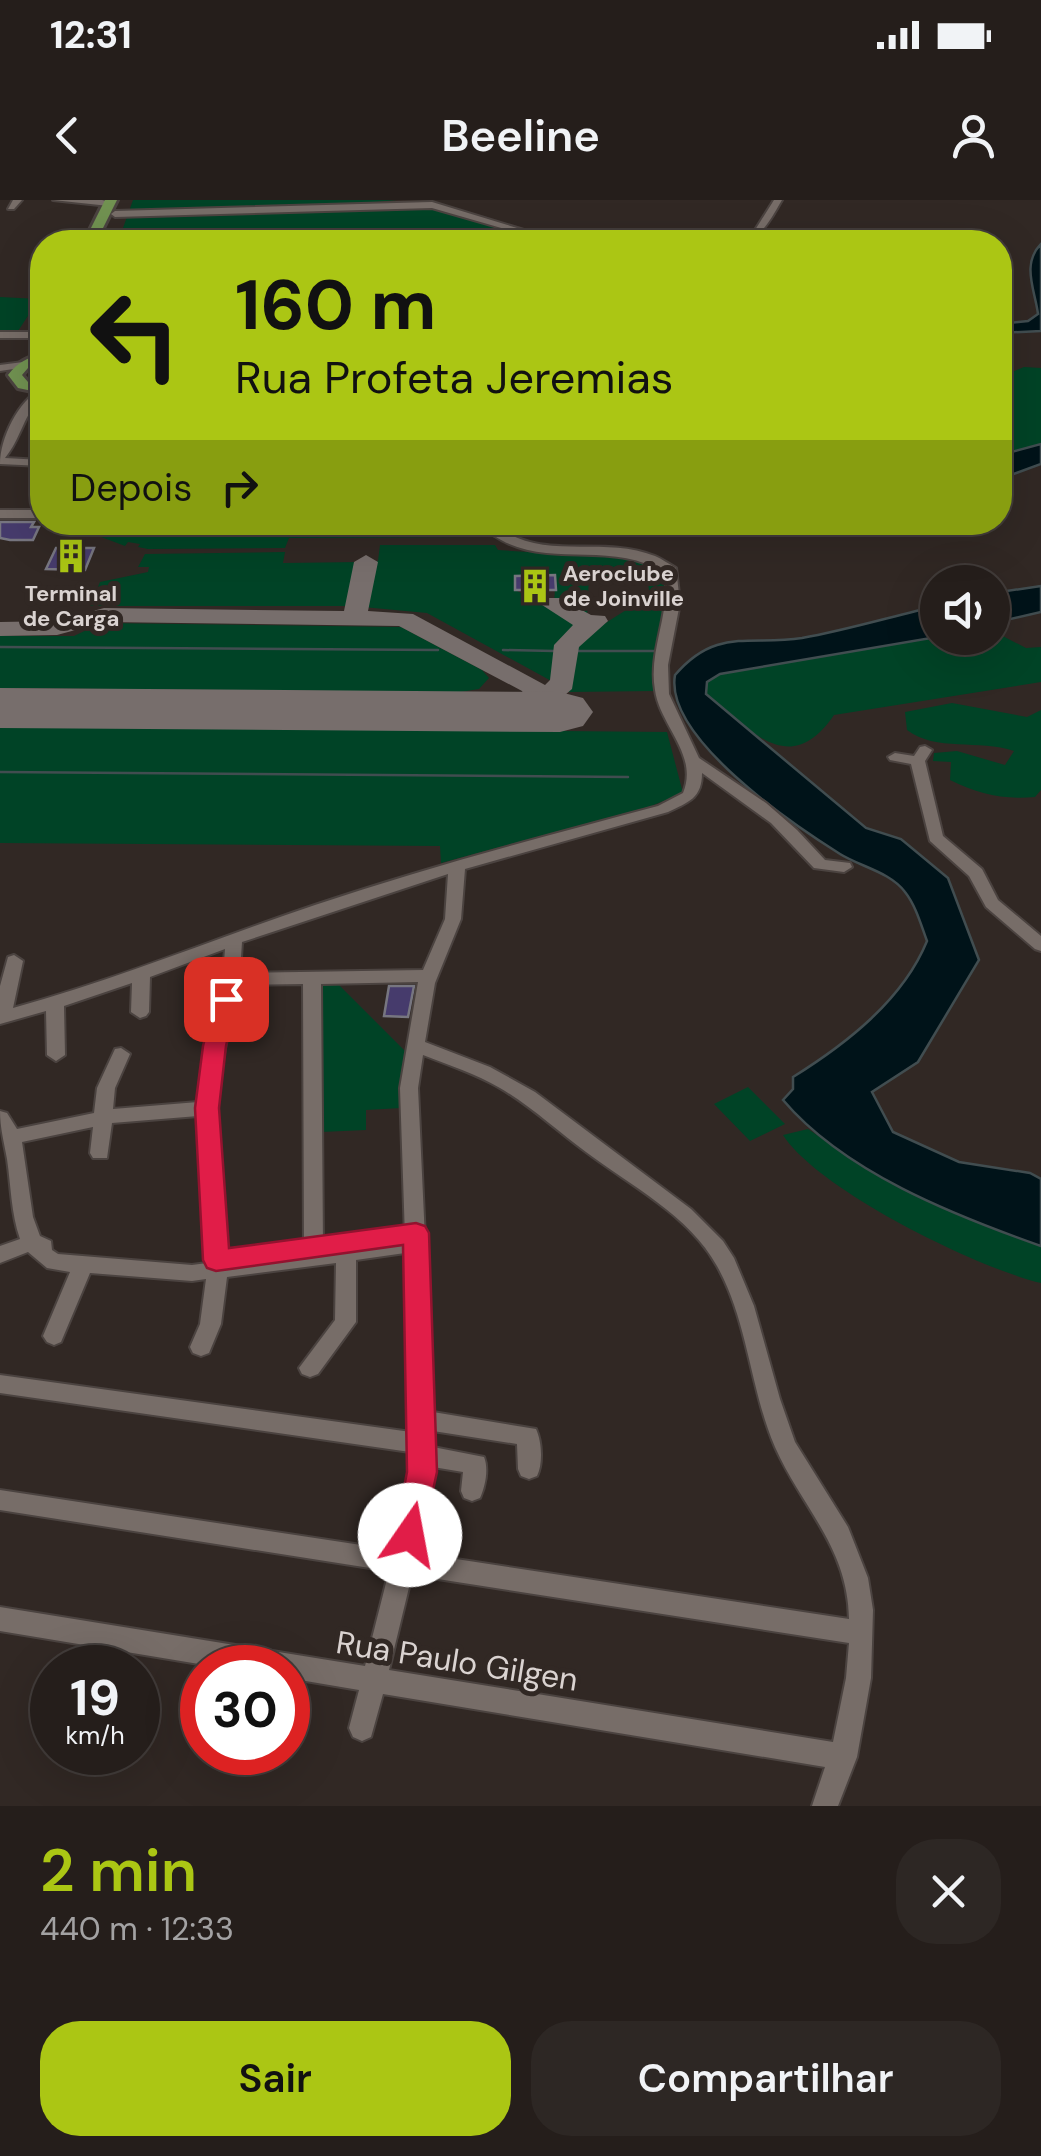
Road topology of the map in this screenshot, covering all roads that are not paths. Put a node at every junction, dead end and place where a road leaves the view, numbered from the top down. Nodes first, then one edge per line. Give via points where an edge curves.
1 (57, 200) edge
2 (778, 200) edge
3 (111, 211) edge
4 (517, 230) edge
5 (759, 230) edge
6 (0, 334) edge
7 (30, 334) edge
8 (19, 369) edge
9 (28, 402) joint
10 (3, 455) edge
11 (30, 462) edge
12 (0, 514) edge
13 (30, 514) edge
14 (499, 535) edge
15 (895, 757) dead end
16 (692, 760) junction
17 (457, 865) junction
18 (844, 867) dead end
19 (234, 942) junction
20 (1041, 945) edge
21 (14, 961) dead end
22 (141, 975) junction
23 (429, 976) junction
24 (312, 978) junction
25 (232, 979) junction
26 (55, 1004) junction
27 (140, 1012) dead end
28 (1, 1018) edge
29 (415, 1045) junction
30 (121, 1054) dead end
31 (56, 1055) dead end
32 (207, 1108) junction
33 (0, 1118) edge
34 (104, 1118) junction
35 (14, 1137) junction
36 (100, 1153) dead end
37 (416, 1239) junction
38 (33, 1242) junction
39 (313, 1249) junction
40 (0, 1255) edge
41 (346, 1255) junction
42 (217, 1266) junction
43 (82, 1267) junction
44 (54, 1336) dead end
45 (201, 1348) dead end
46 (310, 1368) dead end
47 (0, 1384) edge
48 (422, 1420) junction
49 (422, 1450) junction
50 (529, 1469) dead end
51 (472, 1491) dead end
52 (0, 1500) edge
53 (403, 1562) junction
54 (0, 1619) edge
55 (860, 1633) junction
56 (374, 1680) junction
57 (362, 1728) dead end
58 (844, 1758) junction
59 (825, 1806) edge

1 - 3 street
2 - 5 street
3 - 4 street via 432,205
6 - 7 street
8 - 9 street
9 - 10 street
10 - 11 street
12 - 13 street
14 - 16 street via 509,544 637,556 668,568 670,636 660,684
15 - 20 street via 921,756 936,838 976,873 992,903
16 - 17 street via 694,788 683,801
16 - 18 street via 765,807 820,864
17 - 19 street
17 - 23 street via 454,919
19 - 22 street
19 - 25 street
21 - 28 street
22 - 26 street
22 - 27 street
23 - 24 street
23 - 29 street
24 - 25 street
24 - 39 street
25 - 32 street
26 - 28 street
26 - 31 street
29 - 37 street via 409,1100
29 - 55 street via 525,1096 718,1249 787,1448 850,1558
30 - 34 street via 106,1088
32 - 34 street
32 - 42 street
33 - 35 street
34 - 35 street
34 - 36 street
35 - 38 street via 23,1216
37 - 39 street
37 - 41 street
37 - 48 street
38 - 40 street
38 - 42 street via 102,1258
38 - 43 street via 43,1258
39 - 42 street
41 - 42 street
41 - 46 street via 345,1322
42 - 43 street
42 - 45 street
43 - 44 street
47 - 49 street
48 - 49 street
48 - 50 street via 528,1436
49 - 51 street via 476,1464
49 - 53 street
52 - 53 street
53 - 55 street
53 - 56 street
54 - 56 street, Rua Paulo Gilgen
55 - 58 street
56 - 57 street
56 - 58 street, Rua Paulo Gilgen
58 - 59 street

